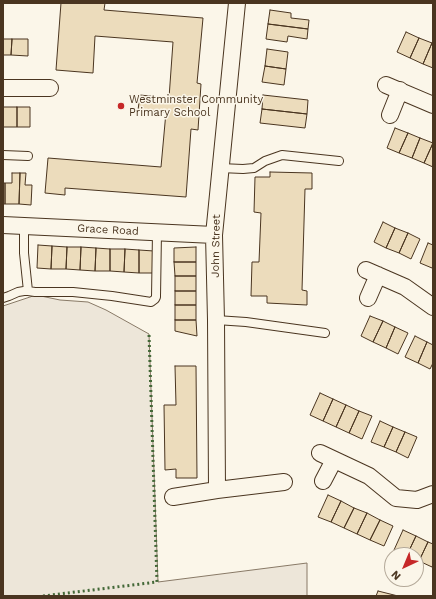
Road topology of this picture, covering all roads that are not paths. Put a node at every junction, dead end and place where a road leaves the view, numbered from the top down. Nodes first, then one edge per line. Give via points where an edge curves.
1 (238, 3) edge
2 (3, 88) edge
3 (50, 88) dead end
4 (433, 104) edge
5 (390, 115) dead end
6 (3, 155) edge
7 (28, 156) dead end
8 (339, 161) dead end
9 (220, 168) junction
10 (3, 225) edge
11 (24, 226) junction
12 (157, 232) junction
13 (214, 235) junction
14 (28, 291) junction
15 (3, 298) edge
16 (368, 298) dead end
17 (433, 307) edge
18 (216, 320) junction
19 (325, 333) dead end
20 (323, 481) dead end
21 (284, 482) dead end
22 (217, 490) junction
23 (433, 494) edge
24 (173, 497) dead end

1 - 9 street, John Street
2 - 3 street
4 - 5 street via 393,88
6 - 7 lane
8 - 9 lane via 282,155 254,168
9 - 13 street, John Street
10 - 11 street, Grace Road
11 - 12 street, Grace Road
11 - 14 lane
12 - 13 street, Grace Road
12 - 14 lane via 154,301 73,292
13 - 18 street, John Street
14 - 15 lane via 24,290
16 - 17 street via 372,273 405,287
18 - 19 lane
18 - 22 street, John Street
20 - 23 street via 327,457 369,476 396,498 417,500
21 - 22 street
22 - 24 street

